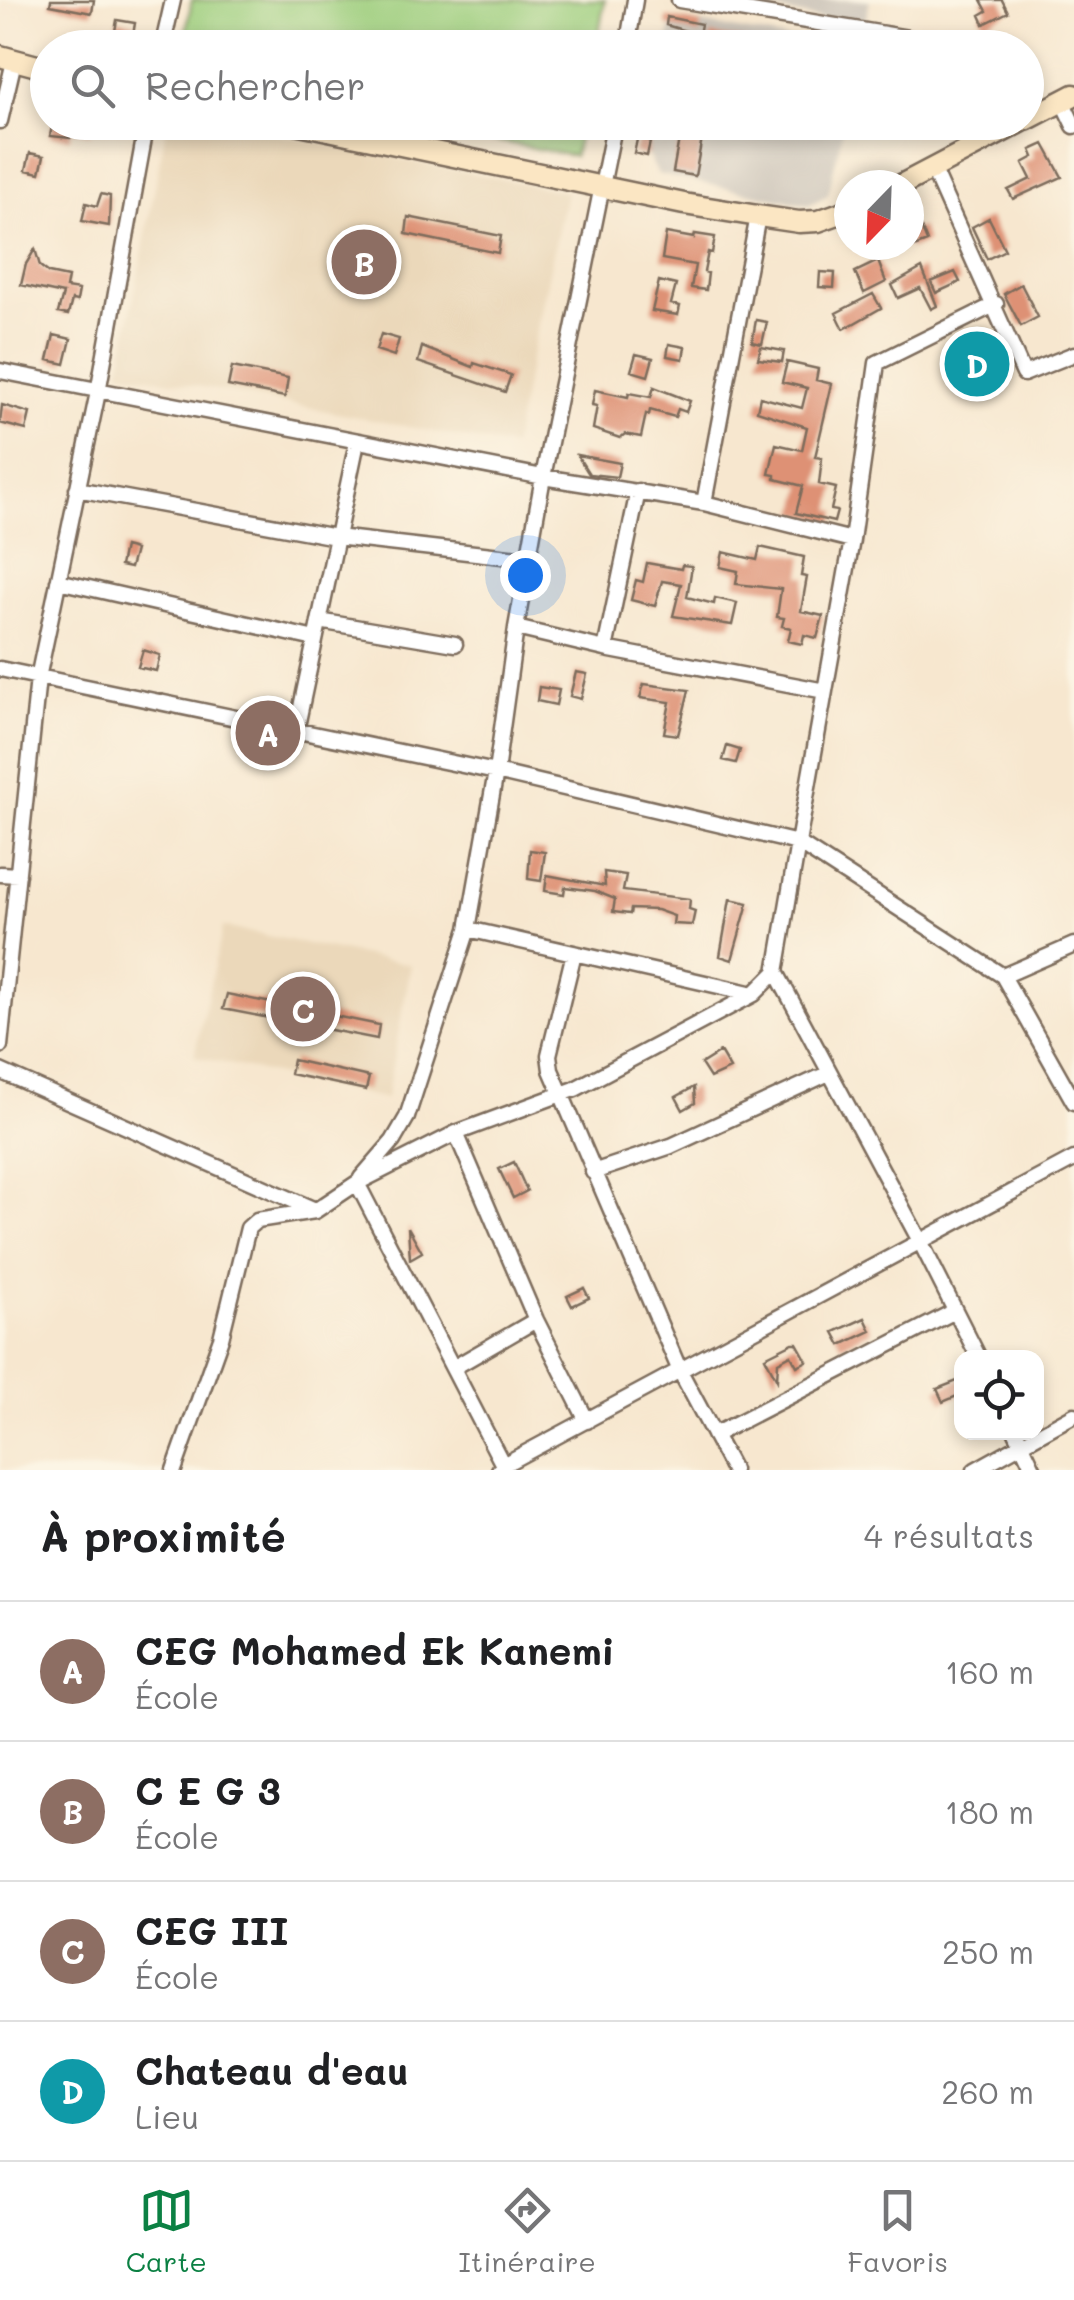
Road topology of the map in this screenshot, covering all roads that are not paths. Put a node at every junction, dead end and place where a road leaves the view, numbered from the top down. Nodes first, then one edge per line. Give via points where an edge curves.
1 (172, 0) edge
2 (636, 0) edge
3 (679, 0) edge
4 (166, 30) edge
5 (630, 30) edge
6 (861, 30) edge
7 (7, 58) edge
8 (1068, 98) edge
9 (1044, 111) edge
10 (0, 121) edge
11 (1074, 126) edge
12 (144, 140) edge
13 (378, 140) edge
14 (611, 140) edge
15 (969, 140) edge
16 (933, 170) junction
17 (924, 174) edge
18 (604, 186) junction
19 (834, 215) edge
20 (758, 216) junction
21 (996, 304) junction
22 (1074, 354) edge
23 (0, 371) edge
24 (98, 392) junction
25 (356, 442) junction
26 (543, 477) junction
27 (77, 489) junction
28 (638, 491) junction
29 (704, 503) junction
30 (336, 537) junction
31 (852, 540) junction
32 (528, 559) junction
33 (58, 581) junction
34 (319, 621) junction
35 (516, 628) junction
36 (315, 639) junction
37 (455, 644) dead end
38 (605, 649) junction
39 (0, 669) edge
40 (38, 678) junction
41 (825, 691) junction
42 (296, 731) junction
43 (496, 772) junction
44 (798, 843) junction
45 (0, 874) edge
46 (18, 875) junction
47 (468, 928) junction
48 (1074, 944) edge
49 (574, 953) junction
50 (776, 972) junction
51 (1003, 976) junction
52 (754, 994) junction
53 (0, 1046) edge
54 (0, 1072) edge
55 (828, 1073) junction
56 (560, 1096) junction
57 (1074, 1102) edge
58 (456, 1133) junction
59 (1074, 1159) edge
60 (593, 1172) junction
61 (357, 1183) junction
62 (315, 1211) junction
63 (920, 1241) junction
64 (955, 1310) junction
65 (536, 1320) junction
66 (974, 1350) edge
67 (452, 1368) junction
68 (680, 1371) junction
69 (1074, 1416) edge
70 (587, 1421) junction
71 (1044, 1428) edge
72 (714, 1435) junction
73 (1016, 1440) edge
74 (1020, 1440) edge
75 (501, 1468) edge
76 (174, 1470) edge
77 (733, 1470) edge
78 (975, 1470) edge
79 (1034, 1470) edge

1 - 4 street
2 - 5 street
3 - 6 street
7 - 10 street
8 - 9 street
8 - 11 street
12 - 24 street
13 - 18 street
14 - 18 street
15 - 16 street
16 - 17 street
16 - 21 street
18 - 20 street
18 - 26 street
19 - 20 street via 818,221
20 - 29 street
21 - 22 street via 1024,374
21 - 31 street via 877,364
23 - 24 street
24 - 25 street
24 - 27 street
25 - 26 street
25 - 30 street
26 - 28 street
26 - 32 street
27 - 30 street
27 - 33 street
28 - 29 street
28 - 38 street
29 - 31 street
30 - 32 street
30 - 34 street
31 - 41 street
32 - 35 street
33 - 36 street
33 - 40 street
34 - 36 street
34 - 37 street
35 - 38 street
35 - 43 street
36 - 42 street
38 - 41 street
39 - 40 street
40 - 42 street
40 - 46 street
41 - 44 street
42 - 43 street
43 - 44 street
43 - 47 street
44 - 50 street
44 - 51 street
45 - 46 street
46 - 53 street
47 - 49 street
47 - 61 street via 406,1117
48 - 51 street
49 - 52 street
49 - 56 street via 549,1055
50 - 52 street
50 - 55 street
51 - 57 street
52 - 56 street
54 - 62 street
55 - 60 street via 670,1146
55 - 63 street
56 - 58 street
56 - 60 street
58 - 61 street
58 - 65 street
59 - 63 street
60 - 68 street
61 - 62 street
61 - 67 street
62 - 76 street via 258,1220 248,1228 221,1338
63 - 64 street
63 - 68 street
64 - 66 street
64 - 72 street
65 - 67 street
65 - 70 street
67 - 75 street
68 - 70 street
68 - 72 street
69 - 71 street
70 - 75 street
72 - 77 street
73 - 78 street
74 - 79 street

